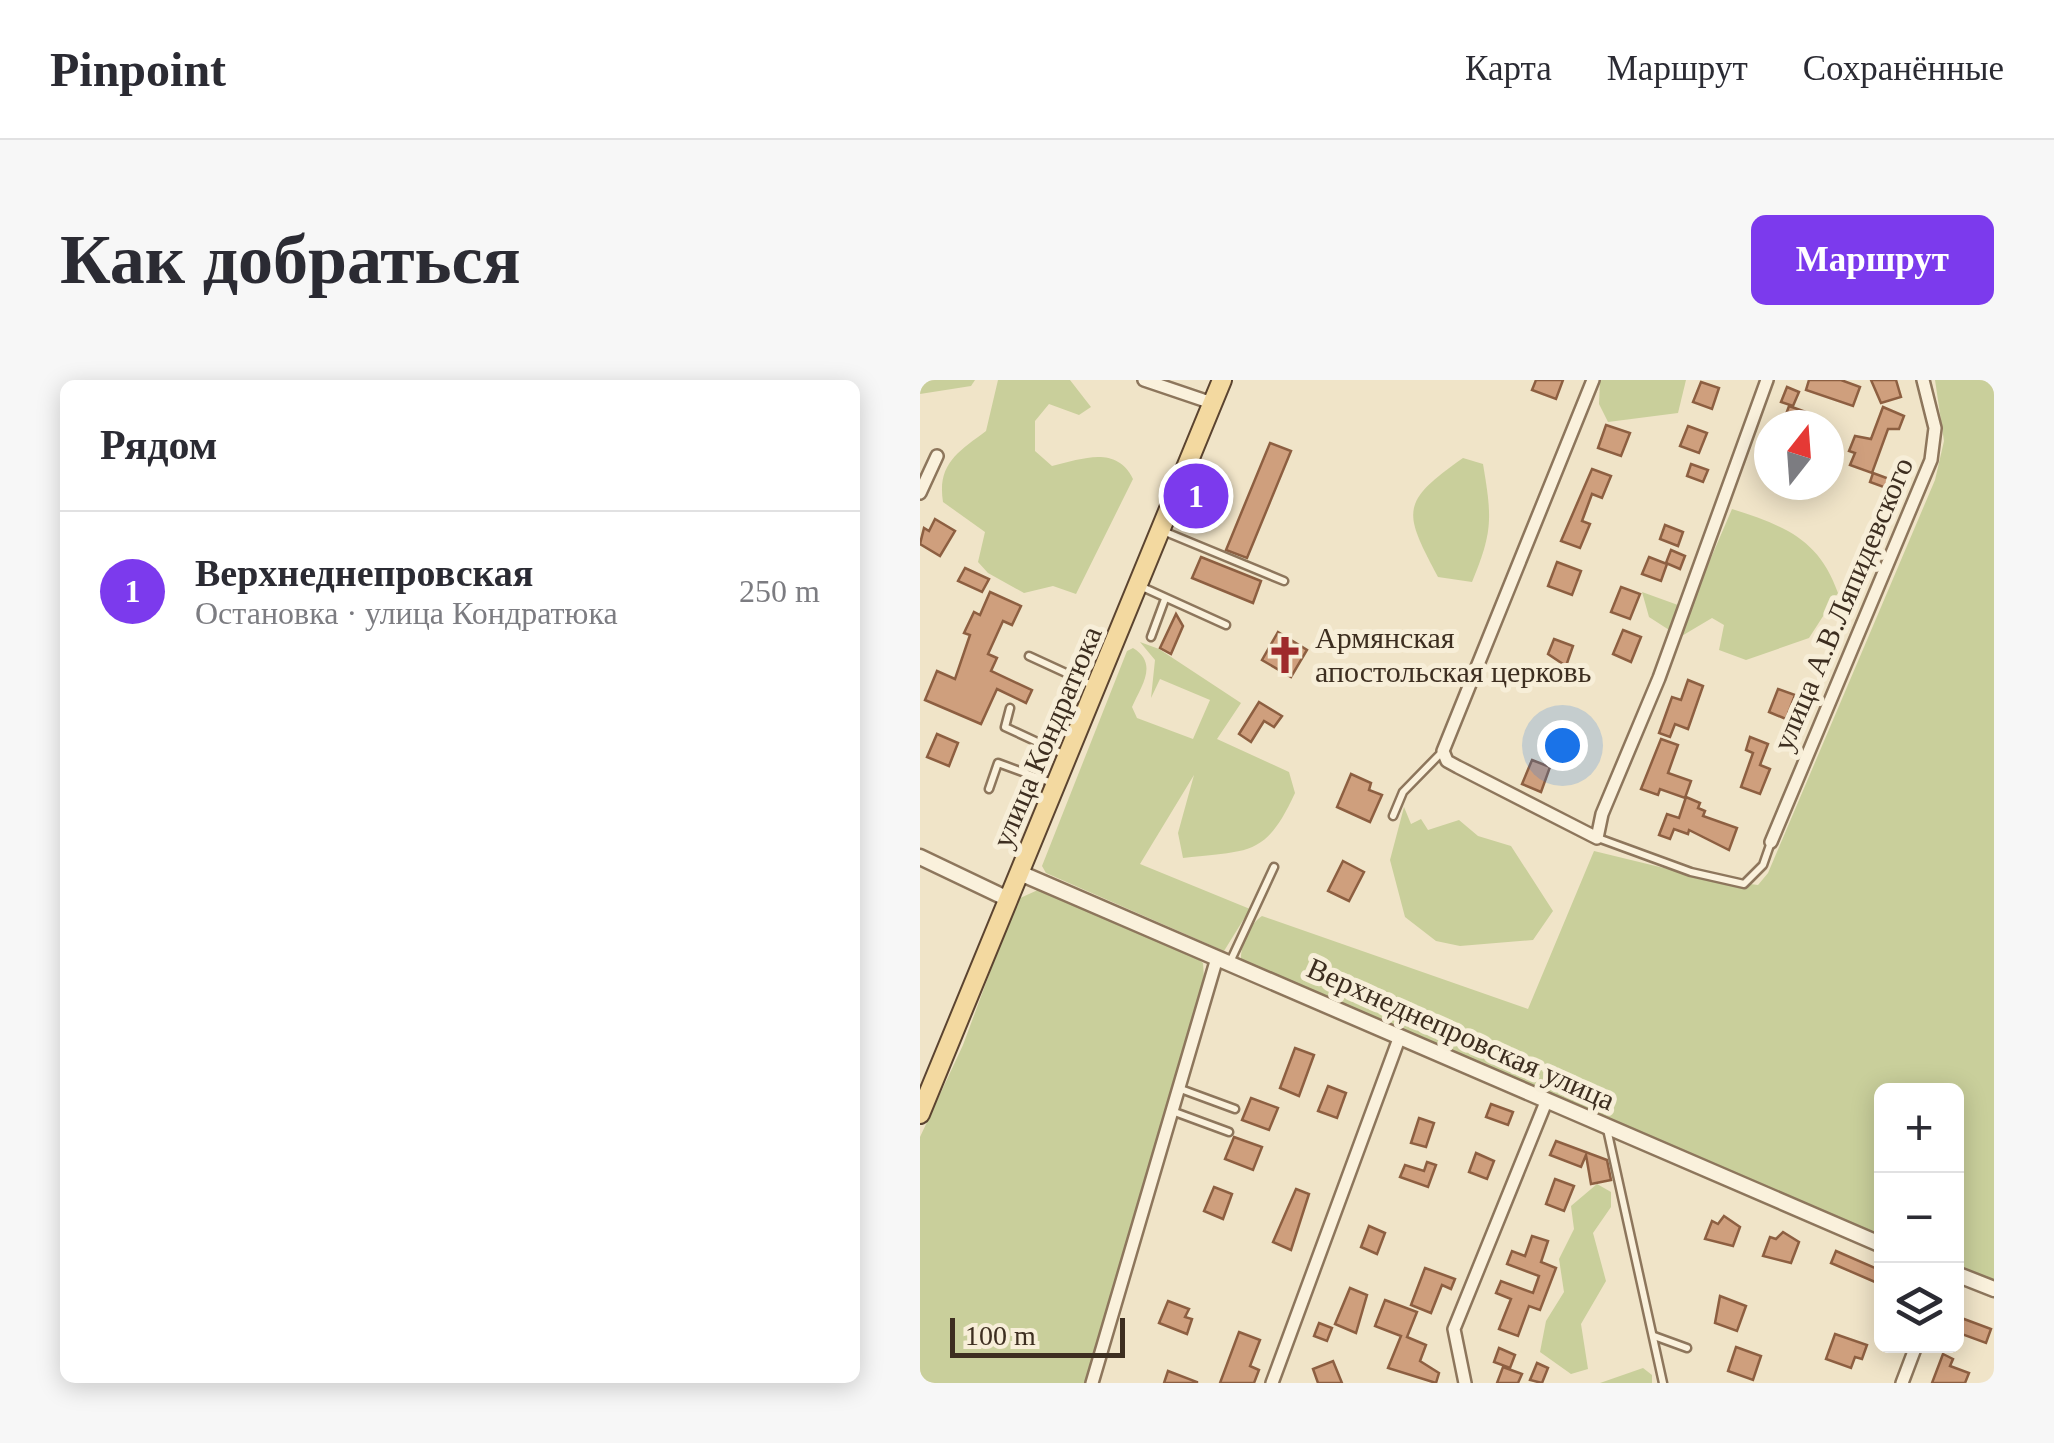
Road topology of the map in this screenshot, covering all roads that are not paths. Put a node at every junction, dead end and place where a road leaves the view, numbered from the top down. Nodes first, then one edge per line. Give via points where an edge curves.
1 (1144, 380) edge
2 (1222, 380) edge
3 (1593, 380) edge
4 (1766, 380) edge
5 (1922, 380) edge
6 (1212, 403) junction
7 (937, 456) dead end
8 (920, 493) edge
9 (1162, 531) junction
10 (1284, 580) dead end
11 (1139, 586) junction
12 (1166, 599) junction
13 (1226, 625) dead end
14 (1150, 637) dead end
15 (1030, 656) dead end
16 (1098, 688) junction
17 (1010, 708) dead end
18 (1444, 752) junction
19 (1068, 757) junction
20 (1057, 784) junction
21 (989, 789) dead end
22 (1394, 816) dead end
23 (1597, 838) junction
24 (1770, 842) joint
25 (920, 857) edge
26 (1274, 867) dead end
27 (1020, 873) junction
28 (1008, 899) junction
29 (1223, 961) junction
30 (1400, 1036) junction
31 (1177, 1088) junction
32 (1546, 1102) junction
33 (1236, 1109) dead end
34 (1171, 1110) junction
35 (920, 1114) edge
36 (1607, 1128) junction
37 (1228, 1132) dead end
38 (1874, 1242) edge
39 (1964, 1277) edge
40 (1994, 1288) edge
41 (1653, 1336) junction
42 (1688, 1348) dead end
43 (1913, 1353) edge
44 (1092, 1383) edge
45 (1272, 1383) edge
46 (1465, 1383) edge
47 (1663, 1383) edge
48 (1902, 1383) edge

1 - 6 street
2 - 6 main road, улица Кондратюка
3 - 18 street
4 - 23 street
5 - 24 street, улица А.В.Ляпидевского via 1935,428 1931,460
6 - 9 main road, улица Кондратюка
7 - 8 street
9 - 10 lane
9 - 11 main road, улица Кондратюка
11 - 12 lane
11 - 16 main road, улица Кондратюка
12 - 13 lane
12 - 14 lane
15 - 16 lane
16 - 19 main road, улица Кондратюка
17 - 19 lane via 1005,727
18 - 22 lane via 1403,792
18 - 23 street via 1447,761
19 - 20 main road, улица Кондратюка
20 - 21 lane via 998,763
20 - 27 main road, улица Кондратюка
23 - 24 lane via 1744,884 1763,864
25 - 28 street
26 - 29 lane
27 - 28 main road, улица Кондратюка
27 - 29 street, Верхнеднепровская улица
28 - 35 main road, улица Кондратюка
29 - 30 street, Верхнеднепровская улица
29 - 31 street
30 - 32 street, Верхнеднепровская улица
30 - 45 street
31 - 33 lane
31 - 34 street
32 - 36 street, Верхнеднепровская улица
32 - 46 street via 1454,1328
34 - 37 lane
34 - 44 street
36 - 38 street, Верхнеднепровская улица
36 - 41 lane
39 - 40 street
41 - 42 lane
41 - 47 lane
43 - 48 street

